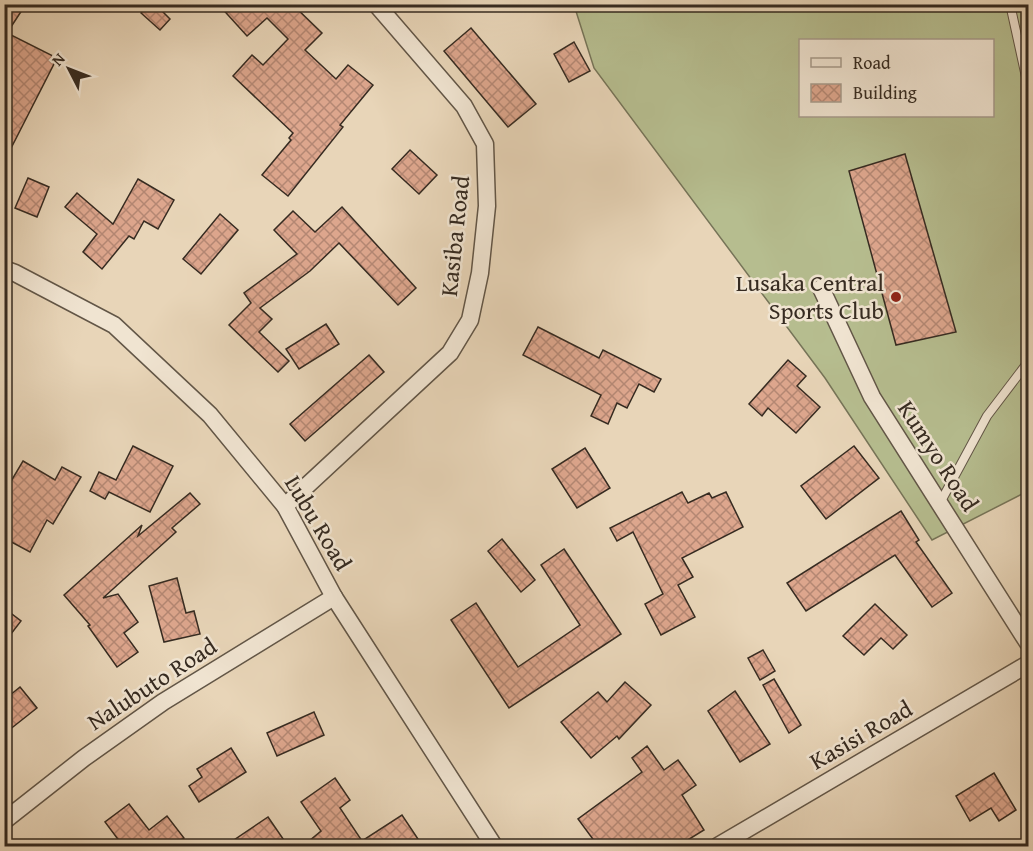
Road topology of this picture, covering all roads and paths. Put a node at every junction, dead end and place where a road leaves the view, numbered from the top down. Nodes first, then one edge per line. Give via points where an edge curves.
1 (376, 4) edge
2 (1010, 4) edge
3 (1029, 86) edge
4 (4, 269) edge
5 (821, 288) dead end
6 (1029, 362) edge
7 (939, 503) junction
8 (285, 506) junction
9 (334, 597) junction
10 (1029, 643) edge
11 (1029, 664) edge
12 (5, 819) edge
13 (494, 846) edge
14 (718, 846) edge

1 - 8 street, Kasiba Road via 464,106 485,144 487,206 480,273 470,320 450,353
2 - 3 lane
4 - 8 street, Lubu Road via 114,325 210,415
5 - 7 street, Kumyo Road via 872,397
6 - 7 lane via 987,416
7 - 10 street, Kumyo Road
8 - 9 street, Lubu Road
9 - 12 street, Nalubuto Road via 164,702
9 - 13 street, Lubu Road
11 - 14 street, Kasisi Road

